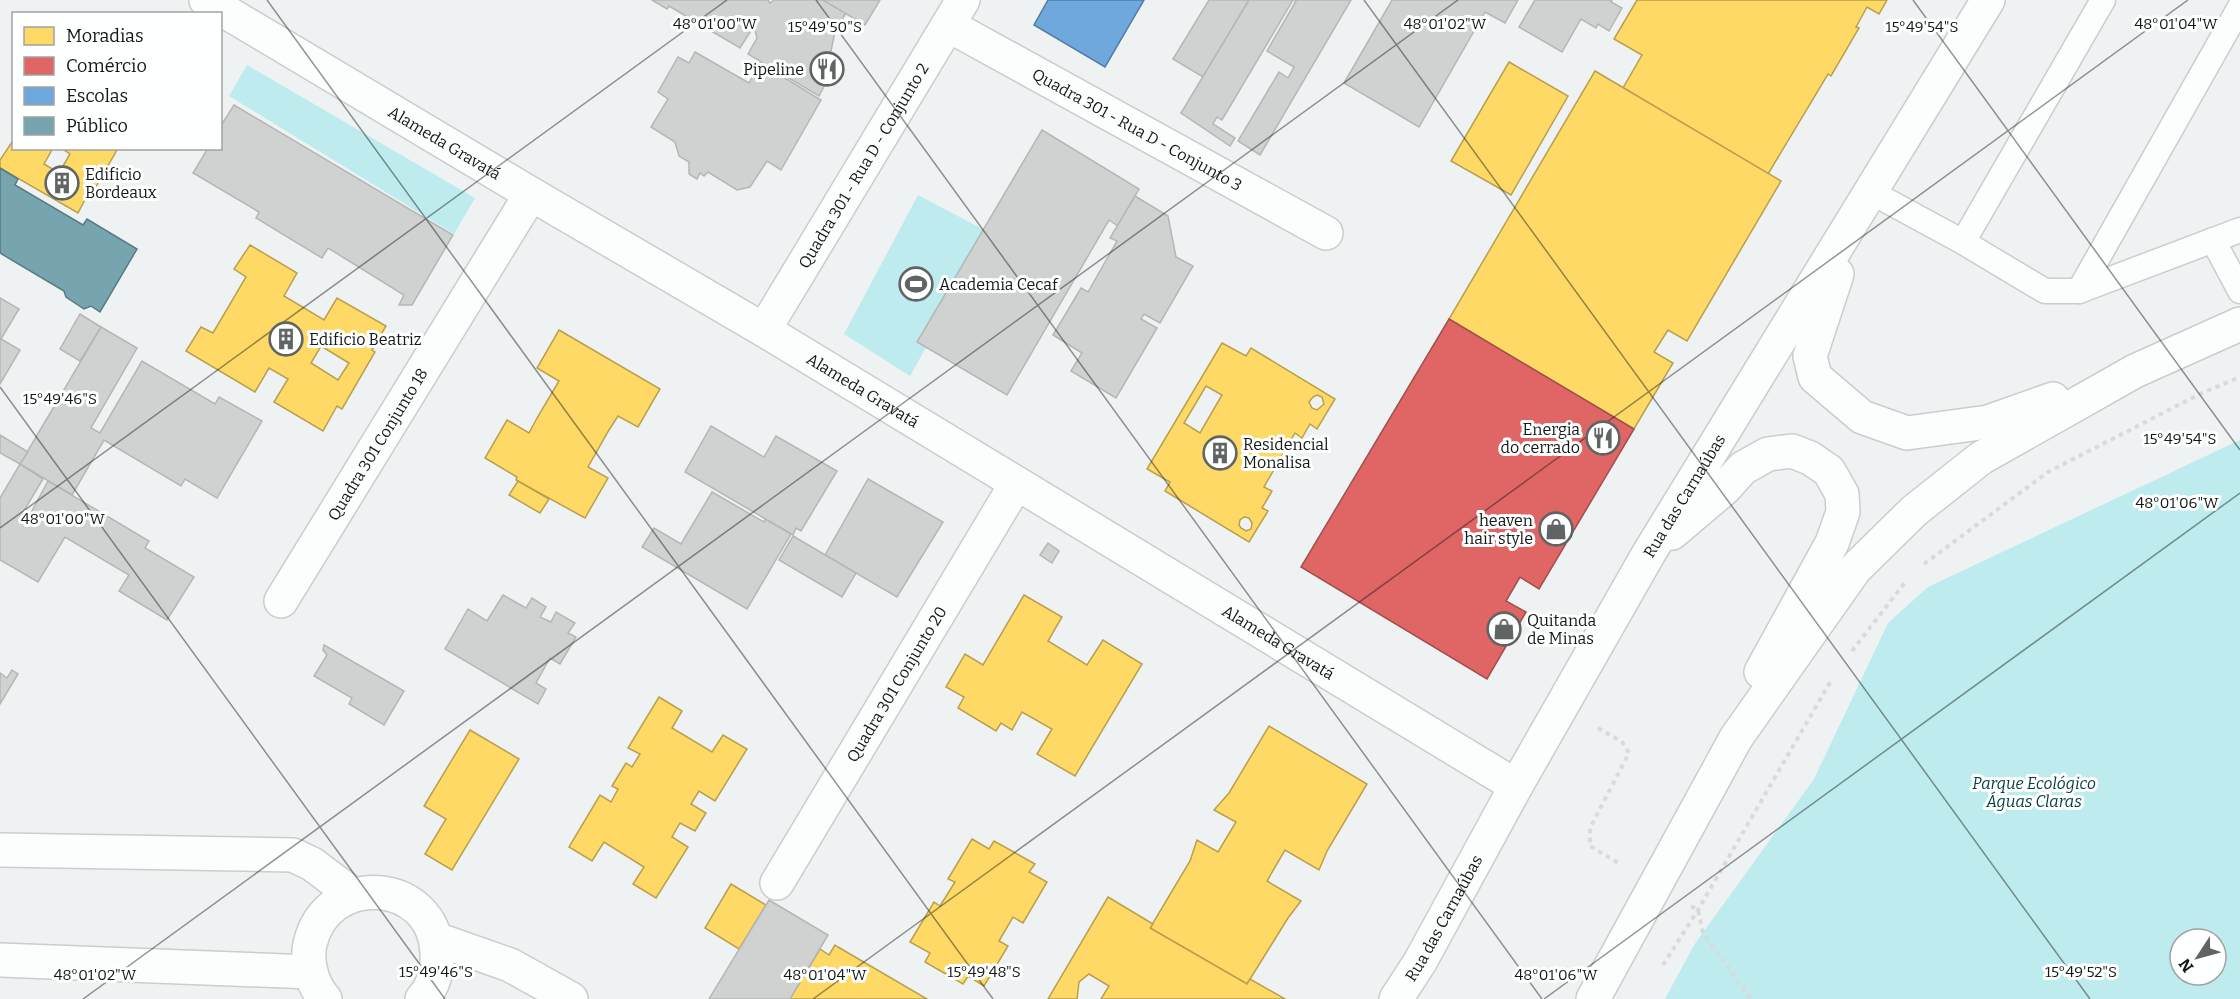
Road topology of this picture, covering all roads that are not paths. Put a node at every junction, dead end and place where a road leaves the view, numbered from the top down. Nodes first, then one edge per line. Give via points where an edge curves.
1 (1988, 0) edge
2 (2103, 0) edge
3 (227, 5) edge
4 (2240, 7) edge
5 (955, 13) edge
6 (531, 194) junction
7 (1864, 202) junction
8 (2240, 230) edge
9 (1326, 233) dead end
10 (2213, 240) junction
11 (1963, 242) junction
12 (2079, 291) junction
13 (2240, 291) edge
14 (2240, 324) edge
15 (764, 330) junction
16 (2135, 371) junction
17 (1016, 484) junction
18 (1649, 553) junction
19 (281, 601) dead end
20 (1736, 738) junction
21 (1516, 786) junction
22 (0, 850) edge
23 (777, 883) dead end
24 (352, 894) junction
25 (436, 939) junction
26 (0, 960) edge
27 (1420, 962) junction
28 (319, 992) edge
29 (426, 998) edge
30 (571, 999) edge
31 (1396, 999) edge
32 (1408, 999) edge
33 (1593, 999) edge

1 - 7 street, Rua das Carnaúbas
2 - 11 lane
3 - 6 street, Alameda Gravatá
4 - 12 lane
5 - 9 street, Quadra 301 - Rua D - Conjunto 3
5 - 15 street, Quadra 301 - Rua D - Conjunto 2
6 - 15 street, Alameda Gravatá
6 - 19 street, Quadra 301 Conjunto 18
7 - 11 lane
7 - 16 street via 1810,357 1815,377 1862,417 1907,433 1988,422
7 - 18 street, Rua das Carnaúbas
8 - 10 lane
10 - 12 lane
10 - 13 lane
11 - 12 lane via 2044,291
14 - 16 street
15 - 17 street, Alameda Gravatá
16 - 20 street via 1981,458 1914,511 1856,569
17 - 21 street, Alameda Gravatá
17 - 23 street, Quadra 301 Conjunto 20
18 - 20 street via 1743,468 1768,454 1792,451 1810,458 1829,471 1842,494 1843,512 1832,543 1764,664
18 - 21 street, Rua das Carnaúbas
20 - 33 street
21 - 27 street, Rua das Carnaúbas
22 - 24 street via 293,855
24 - 25 street via 378,891 404,899 425,915
24 - 28 street via 329,907 314,929 309,952
25 - 29 street via 438,970
25 - 30 street via 510,965
26 - 28 street
27 - 31 street, Rua das Carnaúbas
27 - 32 street

